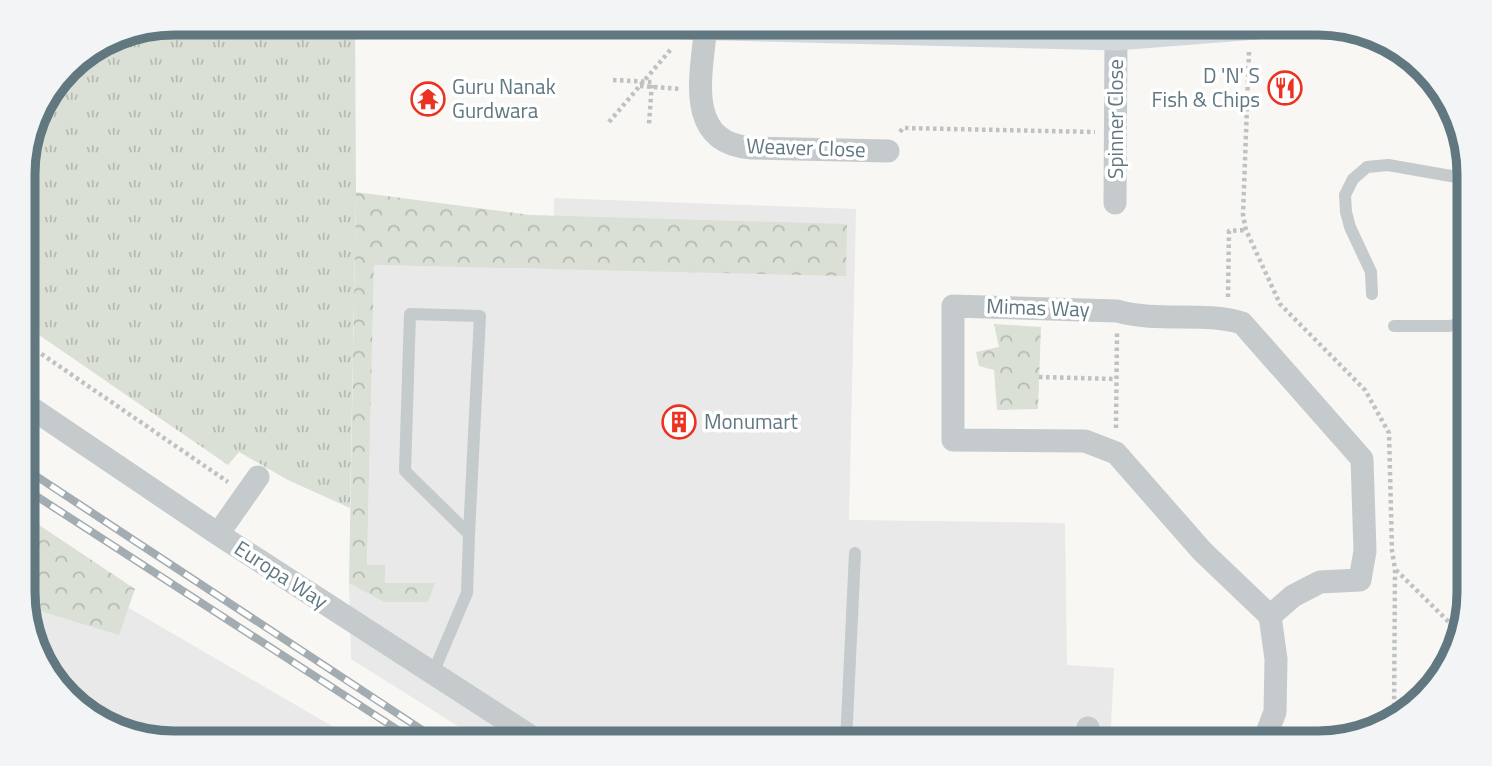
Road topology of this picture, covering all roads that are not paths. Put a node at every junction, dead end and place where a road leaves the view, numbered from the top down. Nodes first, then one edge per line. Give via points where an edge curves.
1 (697, 35) edge
2 (1116, 35) edge
3 (888, 151) road end
4 (1457, 176) edge
5 (1115, 203) dead end
6 (1371, 294) dead end
7 (1457, 324) edge
8 (1394, 326) dead end
9 (35, 410) edge
10 (252, 486) road end
11 (218, 534) junction
12 (469, 534) junction
13 (855, 553) dead end
14 (1270, 615) junction
15 (433, 673) junction
16 (522, 731) edge
17 (846, 731) edge
18 (1268, 731) edge

1 - 3 street, Weaver Close via 703,111 706,122 723,141 735,146
2 - 5 street, Spinner Close
4 - 6 lane via 1388,165 1367,167 1353,179 1345,195 1346,212 1371,272
7 - 8 lane
9 - 11 street, Europa Way
10 - 11 street
11 - 15 street, Europa Way
12 - 12 lane via 405,471 410,314 480,316
12 - 15 lane via 467,593
13 - 17 lane
14 - 14 street, Mimas Way via 1320,582 1360,580 1365,551 1362,459 1242,323 1227,318 1140,317 1118,311 953,306 953,440 1085,441 1116,453 1202,551
14 - 18 street via 1276,659 1275,712
15 - 16 street, Europa Way

